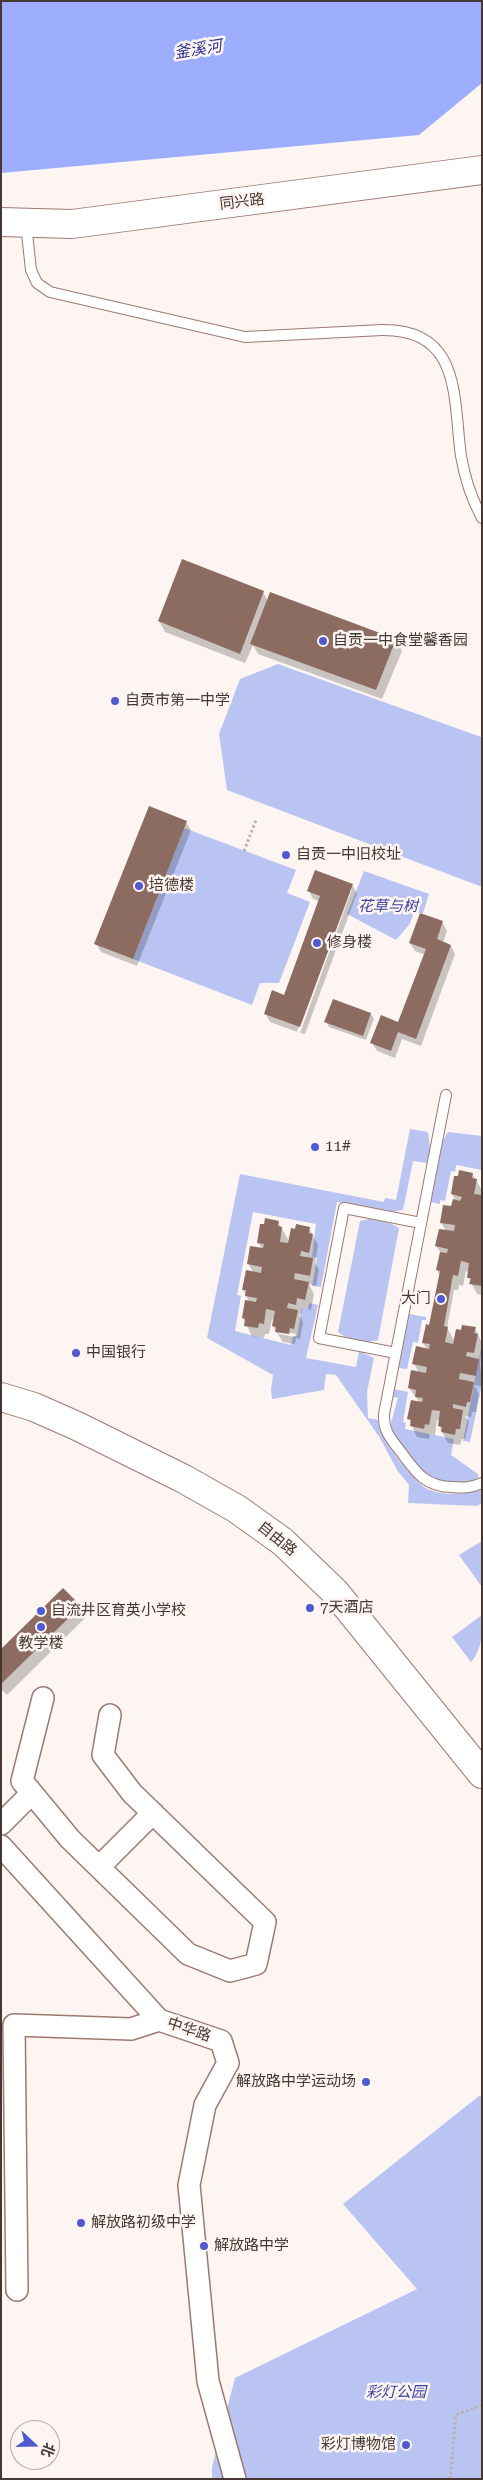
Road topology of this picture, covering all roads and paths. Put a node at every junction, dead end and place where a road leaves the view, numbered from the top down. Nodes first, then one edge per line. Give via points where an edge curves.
1 (482, 170) edge
2 (13, 223) edge
3 (482, 518) edge
4 (256, 820) dead end
5 (244, 851) dead end
6 (446, 1095) dead end
7 (421, 1223) junction
8 (396, 1353) junction
9 (1, 1381) edge
10 (1, 1397) edge
11 (482, 1483) edge
12 (43, 1698) dead end
13 (110, 1715) dead end
14 (482, 1747) edge
15 (482, 1774) edge
16 (32, 1793) junction
17 (153, 1813) junction
18 (1, 1824) edge
19 (1, 1846) edge
20 (99, 1867) junction
21 (159, 2020) junction
22 (17, 2290) dead end
23 (482, 2405) edge
24 (235, 2479) edge
25 (450, 2479) edge

1 - 2 main road, 同兴路 via 72,224
2 - 3 lane via 37,283 50,292 245,337 399,329 416,334 444,358 453,379 466,480
4 - 5 path
6 - 7 lane
7 - 8 lane
7 - 8 lane via 344,1208 319,1338
8 - 11 lane via 384,1414 388,1435 418,1474 432,1484 468,1488
9 - 14 main road, 自由路 via 83,1412 183,1462 244,1496 294,1530 346,1578
10 - 15 main road, 自由路 via 77,1426 184,1479 237,1508 283,1542 335,1592
12 - 16 street via 22,1781
13 - 17 street via 103,1755 132,1794
16 - 18 street
16 - 20 street via 70,1839
17 - 20 street
17 - 20 street via 265,1922 256,1964 230,1971 188,1954
19 - 21 street
21 - 22 street, 中华路 via 132,2028 14,2025
21 - 24 street, 中华路 via 220,2041 228,2063 205,2105 189,2185 208,2381
23 - 25 path via 456,2415

